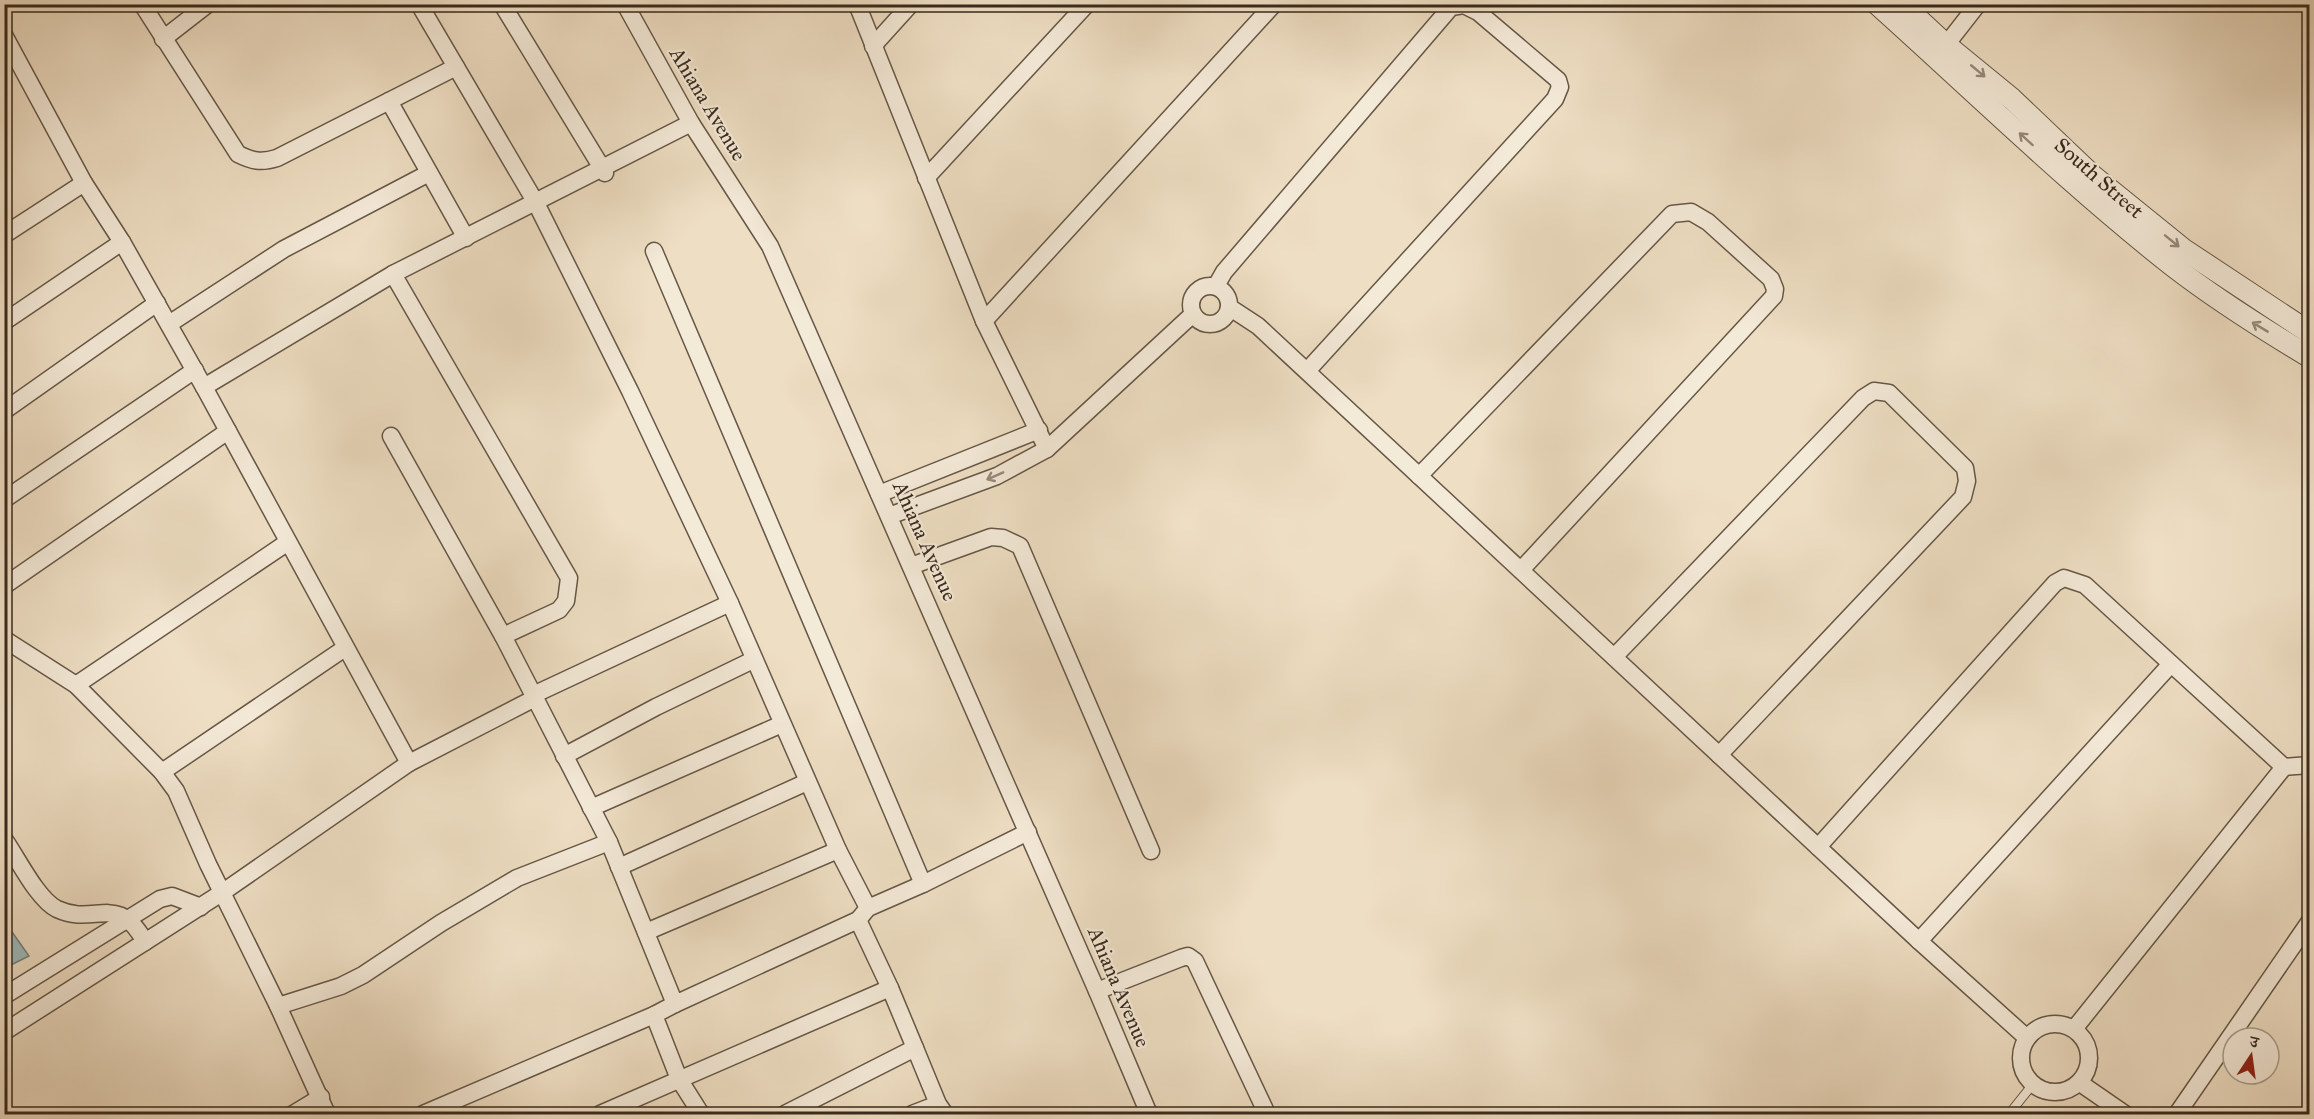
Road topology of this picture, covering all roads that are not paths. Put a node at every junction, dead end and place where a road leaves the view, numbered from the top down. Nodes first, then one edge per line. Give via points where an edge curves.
1 (142, 4) edge
2 (208, 4) edge
3 (418, 4) edge
4 (501, 4) edge
5 (625, 4) edge
6 (856, 4) edge
7 (911, 4) edge
8 (1087, 4) edge
9 (1274, 4) edge
10 (1877, 4) edge
11 (1902, 4) edge
12 (1978, 4) edge
13 (4, 35) edge
14 (163, 39) junction
15 (1946, 45) junction
16 (873, 46) junction
17 (456, 67) junction
18 (389, 101) junction
19 (691, 123) junction
20 (604, 171) junction
21 (429, 173) junction
22 (926, 178) junction
23 (84, 183) junction
24 (536, 203) junction
25 (4, 236) edge
26 (466, 238) junction
27 (122, 242) junction
28 (654, 251) dead end
29 (393, 274) junction
30 (1216, 286) junction
31 (157, 303) junction
32 (1229, 307) junction
33 (1193, 314) junction
34 (984, 321) junction
35 (4, 322) edge
36 (169, 324) junction
37 (2310, 333) edge
38 (2310, 357) edge
39 (195, 370) junction
40 (1307, 371) junction
41 (204, 387) junction
42 (4, 411) edge
43 (1039, 430) junction
44 (228, 431) junction
45 (391, 436) dead end
46 (1047, 449) junction
47 (1419, 476) junction
48 (879, 494) junction
49 (5, 499) edge
50 (889, 516) junction
51 (288, 542) junction
52 (911, 566) junction
53 (1521, 570) junction
54 (4, 586) edge
55 (730, 603) junction
56 (503, 636) junction
57 (4, 639) edge
58 (345, 648) junction
59 (1614, 657) junction
60 (753, 660) junction
61 (2171, 664) junction
62 (76, 685) junction
63 (534, 696) junction
64 (782, 724) junction
65 (1719, 755) junction
66 (564, 756) junction
67 (409, 764) junction
68 (2310, 765) edge
69 (2284, 768) junction
70 (162, 772) junction
71 (807, 782) junction
72 (591, 808) junction
73 (1028, 832) junction
74 (4, 839) edge
75 (609, 842) junction
76 (1818, 847) junction
77 (838, 850) junction
78 (1151, 851) dead end
79 (619, 867) junction
80 (924, 884) junction
81 (223, 892) junction
82 (201, 907) junction
83 (863, 914) junction
84 (128, 918) junction
85 (2310, 921) edge
86 (646, 932) junction
87 (1919, 941) junction
88 (145, 942) junction
89 (890, 988) junction
90 (1097, 991) junction
91 (4, 996) edge
92 (675, 1004) junction
93 (278, 1006) junction
94 (654, 1015) junction
95 (2074, 1029) junction
96 (4, 1032) edge
97 (2027, 1038) junction
98 (915, 1048) junction
99 (679, 1078) junction
100 (2080, 1083) junction
101 (2033, 1084) junction
102 (321, 1098) junction
103 (941, 1109) edge
104 (293, 1114) edge
105 (327, 1114) edge
106 (423, 1114) edge
107 (600, 1114) edge
108 (701, 1114) edge
109 (785, 1114) edge
110 (912, 1114) edge
111 (1149, 1114) edge
112 (1267, 1114) edge
113 (2009, 1114) edge
114 (2125, 1114) edge
115 (2177, 1114) edge

1 - 14 street
2 - 14 street
3 - 17 street
4 - 20 street
5 - 19 street, Ahiana Avenue
6 - 16 street
7 - 16 street
8 - 22 street
9 - 34 street
38 -> 10 street via 2236,313 2173,266
11 - 15 street, South Street
12 - 15 street
13 - 23 street
14 - 18 street via 238,154 251,160 277,158
15 -> 37 street, South Street via 2012,99 2094,177 2183,249
16 - 22 street
17 - 18 street
17 - 24 street
18 - 21 street
19 - 20 street
19 - 48 street, Ahiana Avenue via 770,246
20 - 24 street
21 - 26 street
21 - 36 street via 284,249
22 - 34 street
23 - 25 street
23 - 27 street
24 - 26 street
24 - 55 street
26 - 29 street
27 - 31 street
27 - 35 street
28 - 80 street
29 - 41 street
29 - 56 street via 569,578 566,601 559,610
30 - 32 street via 1227,294
30 - 33 street via 1208,285 1195,292
30 - 40 street via 1451,7 1464,5 1478,12 1558,80 1560,87 1555,99
31 - 36 street
31 - 42 street
32 - 33 street via 1217,323 1203,323
32 - 40 street via 1258,326
33 - 46 street
34 - 43 street
36 - 39 street
39 - 41 street
39 - 49 street
40 - 47 street
41 - 44 street
43 - 46 street
43 - 48 street
44 - 51 street
44 - 54 street
45 - 56 street
46 -> 50 street via 997,476
47 - 53 street
47 - 53 street via 1672,214 1691,212 1708,222 1771,279 1774,296
48 - 50 street, Ahiana Avenue
50 - 52 street, Ahiana Avenue
51 - 58 street
51 - 62 street
52 - 73 street, Ahiana Avenue
52 - 78 street via 991,537 1020,546
53 - 59 street
55 - 60 street
55 - 63 street
56 - 63 street
57 - 62 street
58 - 67 street
58 - 70 street
59 - 65 street
59 - 65 street via 1863,398 1874,391 1889,393 1965,468 1963,497
60 - 64 street
60 - 66 street
61 - 69 street
61 - 76 street via 2085,585 2064,578 2055,583
61 - 87 street
62 - 70 street
63 - 66 street
63 - 67 street
64 - 71 street
64 - 72 street
65 - 76 street
66 - 72 street
67 - 81 street
68 - 69 street
69 - 95 street
70 - 81 street via 176,791
71 - 77 street
71 - 79 street
72 - 75 street
73 - 80 street
73 - 90 street, Ahiana Avenue
74 - 84 street via 43,898 56,908 72,914 117,913
75 - 79 street
75 - 93 street via 517,878 341,986
76 - 87 street
77 - 83 street
77 - 86 street
79 - 86 street
80 - 83 street
81 - 82 street
81 - 93 street
82 - 84 street via 172,896
82 - 88 street
83 - 89 street
83 - 92 street
84 - 88 street
84 - 91 street
85 - 115 street
86 - 92 street
87 - 97 street
88 - 96 street
89 - 98 street
89 - 99 street
90 - 111 street, Ahiana Avenue
90 - 112 street via 1181,958 1188,956 1195,961
92 - 94 street
93 - 102 street
94 - 99 street
94 - 106 street
95 - 97 street via 2049,1024
95 - 100 street via 2083,1038 2089,1055 2087,1073
97 - 101 street via 2021,1062
98 - 103 street
98 - 109 street
99 - 107 street
99 - 108 street
100 - 101 street via 2056,1093
100 - 114 street
101 - 113 lane
102 - 104 street
102 - 105 street
103 - 110 street

